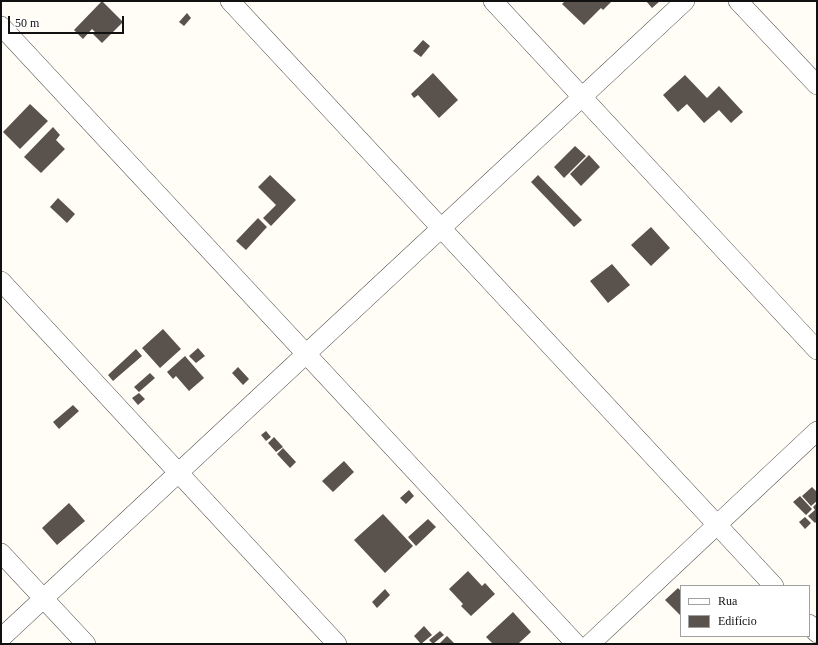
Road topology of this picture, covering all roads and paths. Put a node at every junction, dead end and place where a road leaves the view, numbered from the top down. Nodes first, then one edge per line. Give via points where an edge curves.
1 (230, 1) edge
2 (493, 1) edge
3 (685, 1) edge
4 (738, 1) edge
5 (1, 26) edge
6 (817, 85) edge
7 (582, 97) junction
8 (441, 228) junction
9 (1, 281) edge
10 (817, 350) edge
11 (306, 354) junction
12 (817, 431) edge
13 (178, 473) junction
14 (717, 525) junction
15 (1, 553) edge
16 (773, 585) edge
17 (43, 598) junction
18 (810, 625) edge
19 (817, 633) edge
20 (1, 638) edge
21 (86, 644) edge
22 (337, 644) edge
23 (576, 644) edge
24 (590, 644) edge

1 - 8 street
2 - 7 street
3 - 7 street
4 - 6 street
5 - 11 street
7 - 8 street
7 - 10 street
8 - 11 street
8 - 14 street
9 - 13 street
11 - 13 street
11 - 23 street
12 - 14 street
13 - 17 street
13 - 22 street
14 - 16 street
14 - 24 street
15 - 17 street
17 - 20 street
17 - 21 street
18 - 19 street

